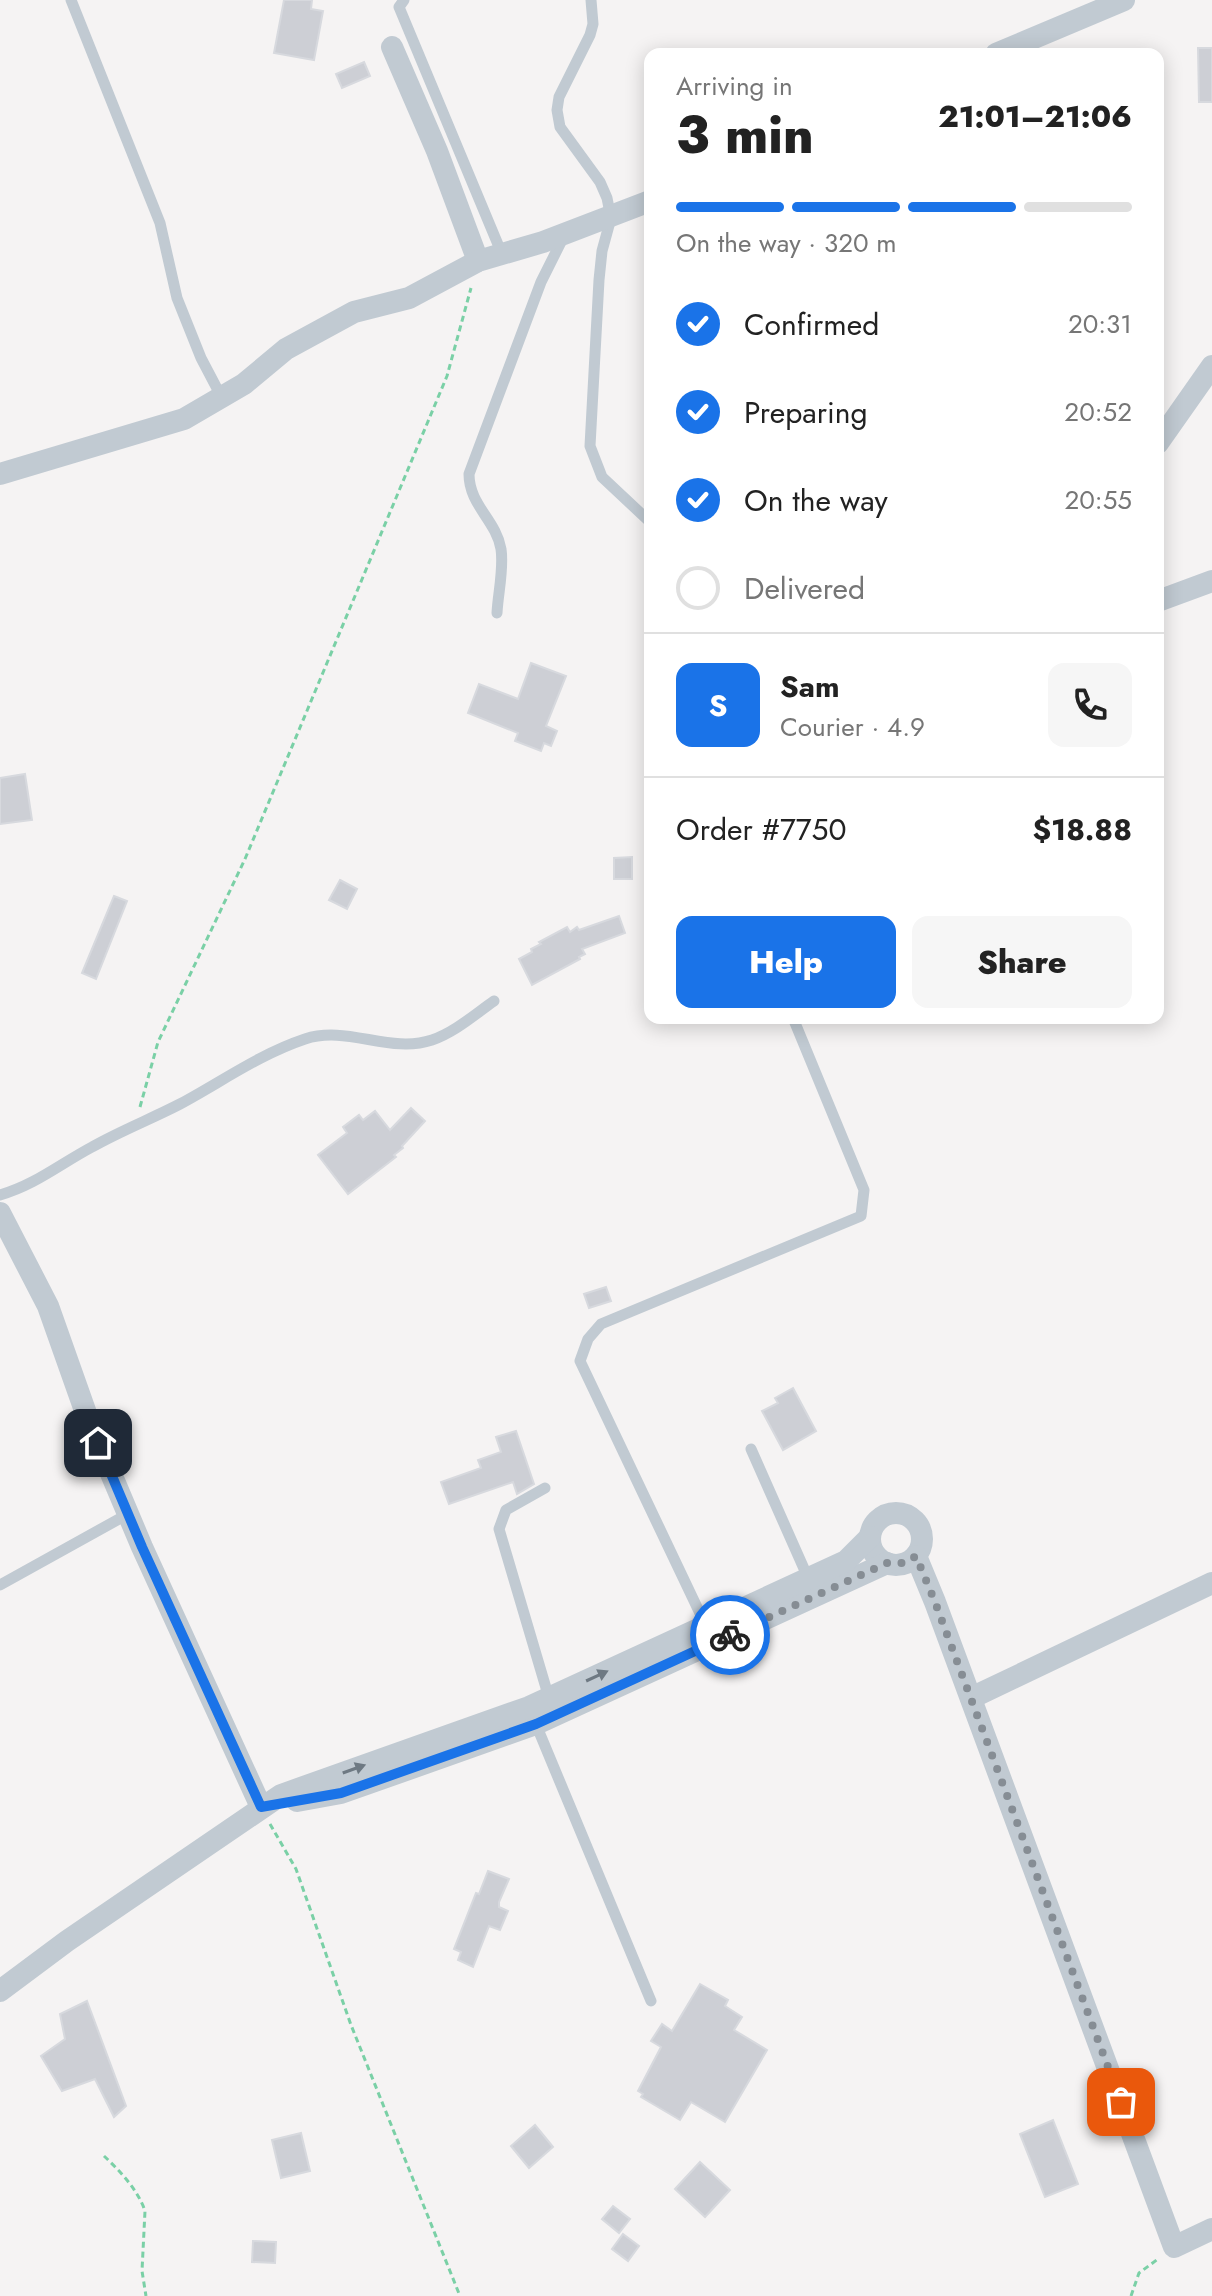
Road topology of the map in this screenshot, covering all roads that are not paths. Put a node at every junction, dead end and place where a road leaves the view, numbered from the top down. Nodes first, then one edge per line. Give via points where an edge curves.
1 (71, 0) edge
2 (404, 0) edge
3 (591, 0) edge
4 (1124, 0) edge
5 (392, 47) dead end
6 (1010, 48) edge
7 (644, 204) edge
8 (611, 218) junction
9 (566, 234) junction
10 (502, 254) junction
11 (478, 261) junction
12 (1212, 366) edge
13 (222, 398) junction
14 (1164, 434) edge
15 (0, 474) edge
16 (644, 516) edge
17 (1212, 581) edge
18 (1164, 599) edge
19 (497, 613) dead end
20 (494, 1001) dead end
21 (795, 1024) edge
22 (0, 1195) edge
23 (0, 1213) edge
24 (751, 1449) dead end
25 (545, 1488) dead end
26 (128, 1514) junction
27 (870, 1537) junction
28 (916, 1556) junction
29 (887, 1563) junction
30 (1212, 1583) edge
31 (0, 1585) edge
32 (812, 1587) junction
33 (706, 1626) junction
34 (971, 1698) junction
35 (538, 1709) junction
36 (261, 1807) junction
37 (0, 1991) edge
38 (651, 2001) dead end
39 (1212, 2229) edge

1 - 13 lane via 160,223 177,298
2 - 10 lane via 399,7
3 - 8 lane via 590,35 557,110 560,127 600,182
4 - 6 street
5 - 11 street
7 - 8 street
8 - 9 street
8 - 16 lane via 599,280 590,446 602,477
9 - 10 street
9 - 19 lane via 541,282 469,474 469,490 501,548
10 - 11 street
11 - 13 street via 428,290 354,312 319,330
12 - 14 street
13 - 15 street via 184,419
17 - 18 street
20 - 22 lane via 430,1041 395,1043 333,1034 276,1051 89,1148 41,1179
21 - 33 lane via 864,1190 861,1216 601,1324 580,1361
23 - 26 street via 48,1306
24 - 32 lane
25 - 35 lane via 506,1510 499,1529
26 - 31 lane
26 - 36 street
27 - 28 street via 875,1523 901,1513 919,1526
27 - 29 street via 872,1550
27 - 32 street
28 - 29 street via 906,1563
28 - 34 street
29 - 32 street
30 - 34 street
32 - 33 street
32 - 35 street
35 -> 33 street
34 - 39 street via 1174,2247
36 -> 35 street via 281,1795
35 - 36 street via 341,1793
35 - 38 lane
36 - 37 street

